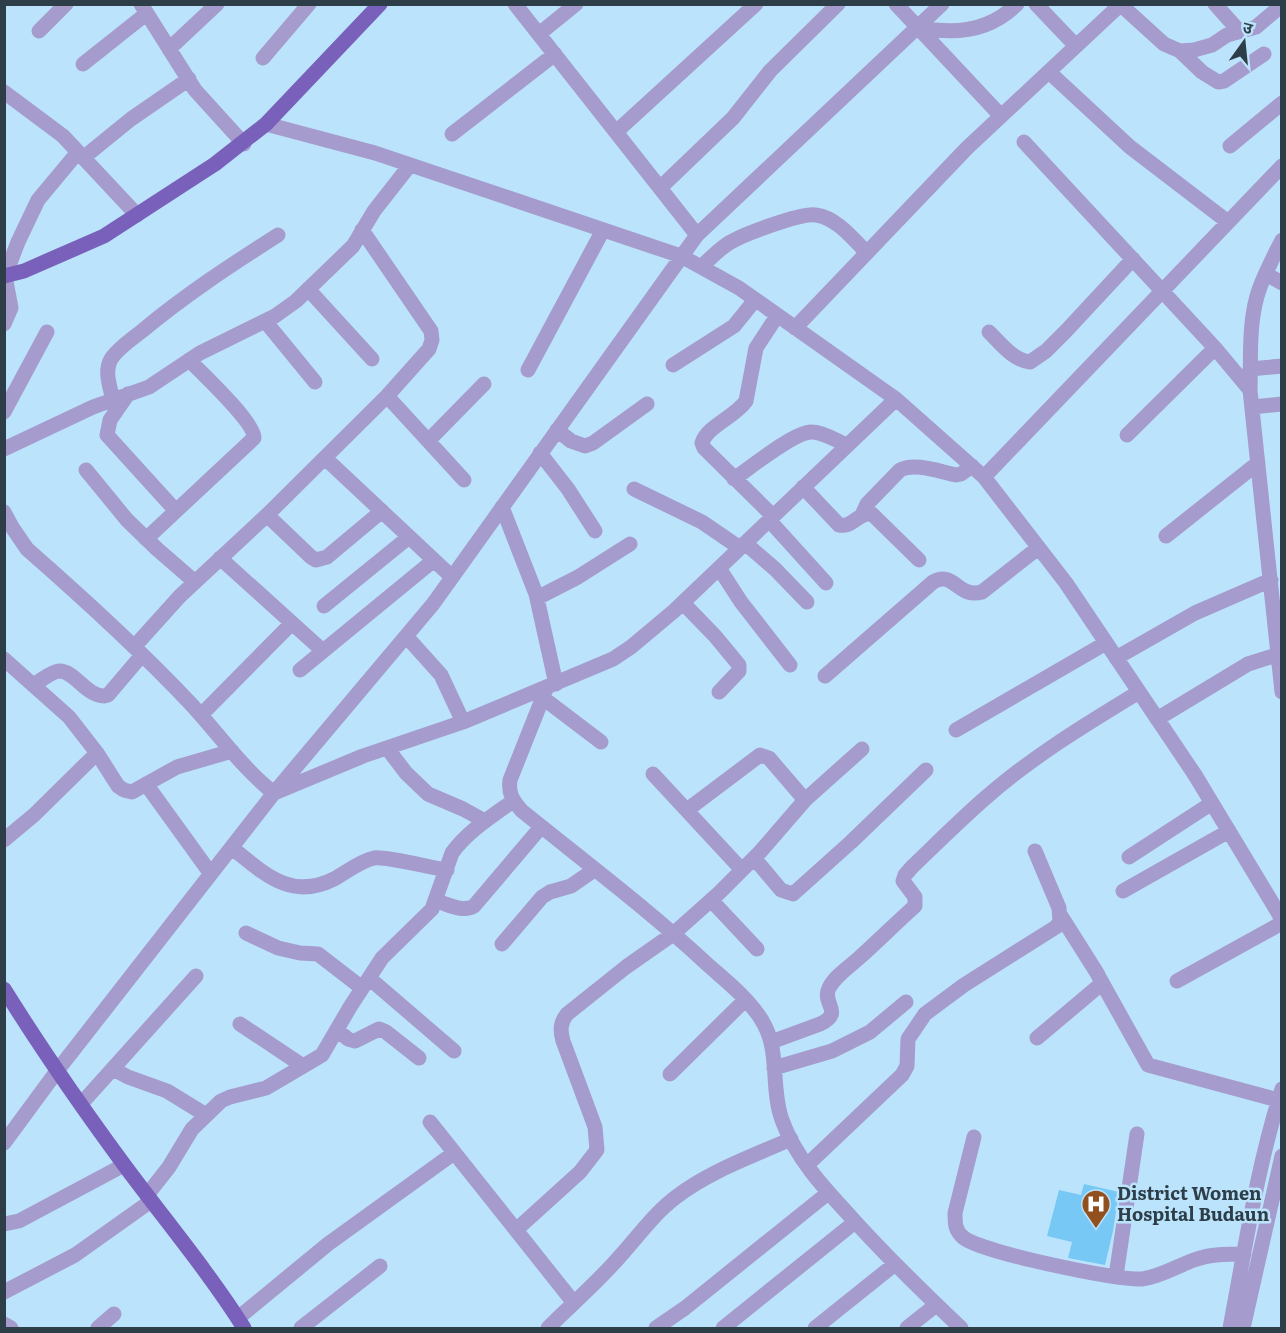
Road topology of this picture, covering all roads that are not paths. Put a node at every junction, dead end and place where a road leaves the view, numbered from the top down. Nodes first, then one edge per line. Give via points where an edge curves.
1 (66, 4) edge
2 (217, 4) edge
3 (309, 4) edge
4 (380, 4) edge
5 (515, 4) edge
6 (576, 4) edge
7 (756, 4) edge
8 (838, 4) edge
9 (896, 4) edge
10 (942, 4) edge
11 (1017, 4) edge
12 (1036, 4) edge
13 (1215, 4) edge
14 (1121, 5) edge
15 (1281, 5) edge
16 (144, 9) edge
17 (918, 27) junction
18 (39, 31) dead end
19 (1239, 31) junction
20 (539, 34) junction
21 (1076, 46) junction
22 (169, 49) junction
23 (1180, 51) junction
24 (555, 54) junction
25 (1264, 54) dead end
26 (263, 58) dead end
27 (83, 64) dead end
28 (1049, 72) junction
29 (189, 79) junction
30 (4, 92) edge
31 (1281, 103) edge
32 (1001, 116) junction
33 (266, 124) junction
34 (616, 132) junction
35 (452, 134) dead end
36 (1024, 142) dead end
37 (244, 144) junction
38 (1230, 146) dead end
39 (81, 155) junction
40 (410, 165) junction
41 (1281, 166) edge
42 (660, 188) junction
43 (137, 215) junction
44 (1228, 222) junction
45 (603, 230) junction
46 (362, 231) junction
47 (278, 235) dead end
48 (697, 235) junction
49 (1281, 240) edge
50 (867, 253) junction
51 (681, 256) junction
52 (1133, 259) junction
53 (701, 267) junction
54 (1266, 274) junction
55 (5, 276) edge
56 (1281, 283) edge
57 (308, 289) junction
58 (1162, 291) junction
59 (755, 300) junction
60 (777, 316) junction
61 (265, 321) junction
62 (4, 324) edge
63 (795, 328) junction
64 (47, 332) dead end
65 (989, 332) dead end
66 (1215, 348) junction
67 (372, 359) dead end
68 (189, 360) junction
69 (674, 365) dead end
70 (1281, 366) edge
71 (1250, 369) junction
72 (528, 370) dead end
73 (315, 382) dead end
74 (484, 384) dead end
75 (1250, 390) junction
76 (129, 394) junction
77 (387, 396) junction
78 (896, 399) junction
79 (113, 400) junction
80 (647, 404) dead end
81 (1281, 404) edge
82 (1252, 406) junction
83 (4, 412) edge
84 (557, 430) junction
85 (1127, 435) dead end
86 (429, 440) junction
87 (847, 445) junction
88 (5, 448) edge
89 (540, 453) junction
90 (325, 458) junction
91 (1258, 463) junction
92 (86, 470) dead end
93 (978, 471) junction
94 (734, 479) junction
95 (464, 480) dead end
96 (803, 487) junction
97 (634, 489) dead end
98 (502, 507) junction
99 (176, 511) junction
100 (4, 512) edge
101 (382, 512) junction
102 (267, 515) junction
103 (862, 515) junction
104 (771, 518) junction
105 (595, 531) dead end
106 (1166, 536) dead end
107 (409, 537) junction
108 (146, 539) junction
109 (630, 544) dead end
110 (742, 545) junction
111 (1038, 548) junction
112 (220, 558) junction
113 (434, 560) junction
114 (919, 560) dead end
115 (719, 568) junction
116 (452, 577) junction
117 (1271, 580) junction
118 (195, 582) junction
119 (826, 583) dead end
120 (537, 598) junction
121 (807, 602) dead end
122 (683, 603) junction
123 (324, 606) dead end
124 (1278, 620) edge
125 (292, 623) junction
126 (406, 636) junction
127 (1106, 643) junction
128 (138, 651) junction
129 (323, 651) junction
130 (1279, 654) junction
131 (1116, 658) junction
132 (4, 659) edge
133 (790, 665) dead end
134 (300, 670) dead end
135 (825, 676) dead end
136 (33, 685) junction
137 (548, 690) junction
138 (719, 692) dead end
139 (1139, 692) junction
140 (1281, 692) edge
141 (201, 715) junction
142 (1157, 719) junction
143 (463, 722) junction
144 (956, 730) dead end
145 (601, 742) dead end
146 (387, 748) junction
147 (862, 749) dead end
148 (232, 751) junction
149 (97, 753) junction
150 (926, 770) dead end
151 (654, 774) dead end
152 (146, 784) junction
153 (274, 794) junction
154 (513, 801) junction
155 (804, 801) junction
156 (1212, 803) junction
157 (687, 810) junction
158 (485, 821) junction
159 (541, 827) junction
160 (1229, 831) junction
161 (4, 840) edge
162 (232, 848) junction
163 (1035, 851) dead end
164 (1129, 857) dead end
165 (754, 858) junction
166 (447, 870) junction
167 (594, 870) junction
168 (742, 870) junction
169 (212, 874) junction
170 (1123, 891) dead end
171 (711, 900) junction
172 (436, 901) junction
173 (1061, 915) junction
174 (1281, 921) edge
175 (246, 933) dead end
176 (673, 934) junction
177 (502, 944) dead end
178 (758, 950) dead end
179 (196, 976) dead end
180 (1100, 979) junction
181 (1177, 981) dead end
182 (365, 983) junction
183 (4, 988) edge
184 (746, 1000) junction
185 (906, 1002) dead end
186 (240, 1024) dead end
187 (338, 1030) junction
188 (1037, 1038) dead end
189 (771, 1042) junction
190 (454, 1051) dead end
191 (419, 1058) dead end
192 (303, 1066) junction
193 (774, 1068) junction
194 (113, 1069) junction
195 (57, 1071) junction
196 (670, 1074) dead end
197 (1280, 1095) edge
198 (81, 1104) junction
199 (206, 1115) junction
200 (430, 1122) dead end
201 (1137, 1134) dead end
202 (974, 1137) dead end
203 (791, 1139) junction
204 (4, 1143) edge
205 (454, 1153) junction
206 (1281, 1156) edge
207 (124, 1165) junction
208 (807, 1165) junction
209 (828, 1193) junction
210 (149, 1198) junction
211 (855, 1222) junction
212 (4, 1224) edge
213 (516, 1230) junction
214 (1244, 1254) junction
215 (895, 1264) junction
216 (380, 1266) dead end
217 (1116, 1276) junction
218 (4, 1292) edge
219 (574, 1303) junction
220 (936, 1305) junction
221 (114, 1314) dead end
222 (241, 1323) edge
223 (4, 1324) edge
224 (11, 1329) edge
225 (98, 1329) edge
226 (301, 1329) edge
227 (548, 1329) edge
228 (656, 1329) edge
229 (723, 1329) edge
230 (815, 1329) edge
231 (907, 1329) edge
232 (961, 1329) edge
233 (1230, 1329) edge
234 (1243, 1329) edge

1 - 18 street
2 - 22 street
3 - 26 street
4 - 33 main road
5 - 20 street
6 - 20 street
7 - 34 street
8 - 42 street via 770,71 733,118
9 - 17 street
10 - 17 street
11 - 17 street via 996,21 974,28
12 - 21 street
13 - 19 street
14 - 21 street
14 - 23 street via 1164,45
15 - 19 street via 1256,27
16 - 22 street
16 - 27 street
17 - 32 street
17 - 48 street
19 - 23 street via 1212,45
20 - 24 street
21 - 28 street
22 - 29 street
23 - 25 street via 1218,82
24 - 34 street
24 - 35 street
28 - 32 street
28 - 44 street via 1130,147
29 - 37 street via 203,101
29 - 39 street
30 - 39 street via 63,136
31 - 38 street
32 - 50 street
33 - 37 main road
33 - 40 street
34 - 42 street
36 - 52 street
37 - 43 main road
39 - 43 street
39 - 55 street via 52,182 31,213
40 - 45 street
40 - 46 street
41 - 44 street
42 - 48 street
43 - 55 main road via 78,249
44 - 58 street
45 - 51 street
45 - 72 street
46 - 57 street via 349,251
46 - 77 street via 431,331 429,349
47 - 79 street via 167,310 119,350 108,367
48 - 51 street
49 - 54 street
50 - 53 street via 836,223 815,214 732,241
50 - 63 street
51 - 53 street
51 - 84 street
52 - 58 street
52 - 65 street via 1066,331 1030,362 1015,356
53 - 59 street
54 - 56 street
54 - 71 street via 1255,310
55 - 62 street via 11,308
57 - 61 street
57 - 67 street
58 - 66 street
58 - 93 street
59 - 60 street
59 - 69 street via 734,326
60 - 63 street
60 - 94 street via 756,348 742,408 703,438 704,448
61 - 68 street
61 - 73 street
63 - 78 street
64 - 83 street
66 - 75 street
66 - 85 street
68 - 76 street via 149,387
68 - 99 street via 255,432 254,438
70 - 71 street
71 - 75 street
74 - 86 street
75 - 82 street
76 - 79 street
76 - 99 street via 110,420 107,435
77 - 86 street
77 - 90 street
78 - 87 street
78 - 93 street
79 - 88 street
80 - 84 street via 585,446
81 - 82 street
82 - 91 street
84 - 89 street
86 - 95 street
87 - 94 street via 808,432
87 - 96 street
89 - 98 street
89 - 105 street
90 - 101 street
90 - 102 street
91 - 106 street
91 - 117 street
92 - 108 street
93 - 103 street via 956,475 905,467 867,504
93 - 111 street
94 - 104 street
96 - 103 street via 839,525 848,526
96 - 104 street
97 - 110 street
98 - 116 street
98 - 120 street
99 - 108 street
100 - 128 street via 27,549
101 - 102 street via 327,557 316,560
101 - 107 street
102 - 112 street
103 - 114 street via 872,514
104 - 110 street
104 - 119 street
107 - 113 street
107 - 123 street
108 - 118 street
109 - 120 street via 578,578
110 - 115 street
110 - 121 street via 775,569
111 - 127 street
111 - 135 street via 982,592 967,593 947,579 933,582
112 - 118 street
112 - 125 street
113 - 116 street
113 - 129 street
115 - 122 street
115 - 133 street
116 - 126 street
117 - 124 street
117 - 131 street via 1195,613
118 - 128 street
120 - 137 street
122 - 137 street via 613,659
122 - 138 street via 738,661 739,670
124 - 130 street
125 - 129 street
125 - 141 street
126 - 143 street via 441,675
126 - 153 street
127 - 131 street
127 - 144 street
128 - 136 street via 104,696 91,692 61,671
128 - 141 street
129 - 134 street
130 - 140 street
130 - 142 street via 1248,664
131 - 139 street
132 - 136 street
136 - 149 street via 69,717
137 - 143 street
137 - 145 street
137 - 154 street via 510,780
139 - 142 street
139 - 189 street via 1019,771 912,867 903,881 915,897 915,906 829,987 832,1015 820,1024
141 - 148 street
142 - 156 street
143 - 146 street
146 - 153 street
146 - 158 street via 428,795
147 - 155 street
148 - 152 street via 177,766
148 - 153 street
149 - 152 street via 124,790 132,792
149 - 161 street
150 - 165 street via 793,894 781,890
151 - 157 street
152 - 169 street
153 - 162 street
154 - 158 street
154 - 159 street
155 - 157 street via 775,764 760,755
155 - 165 street
156 - 160 street
156 - 164 street
157 - 168 street
158 - 166 street via 452,853
159 - 167 street
159 - 172 street via 474,906 463,909
160 - 170 street
160 - 174 street
162 - 166 street via 269,878 291,885 325,883 380,857
162 - 169 street
163 - 173 street
165 - 168 street
166 - 172 street
167 - 176 street
167 - 177 street via 572,886 542,897
168 - 171 street
169 - 195 street
171 - 176 street
171 - 178 street
172 - 182 street via 427,916 382,958
173 - 180 street
173 - 208 street via 1056,927 925,1014 908,1039 907,1066 902,1076
174 - 181 street
175 - 182 street via 278,948 318,954
176 - 184 street
176 - 213 street via 576,1006 562,1021 563,1041 595,1126 597,1150 580,1172
179 - 194 street
180 - 188 street via 1094,991
180 - 197 street via 1148,1065
182 - 187 street
182 - 190 street
183 - 195 main road
184 - 189 street via 761,1019
184 - 196 street
185 - 193 street via 870,1032 832,1051
186 - 192 street
187 - 191 street via 355,1041 379,1029
187 - 192 street via 322,1055
189 - 193 street
192 - 199 street via 266,1088 221,1101
193 - 203 street via 776,1095
194 - 198 street
194 - 199 street via 167,1091
195 - 198 main road
195 - 204 street
197 - 214 street
198 - 207 main road
199 - 210 street via 192,1129
200 - 205 street
201 - 217 street
202 - 217 street via 955,1213 957,1231 973,1243 1068,1269
203 - 208 street
203 - 219 street via 722,1170 675,1198
205 - 213 street
205 - 222 street via 328,1244
206 - 234 street
207 - 210 main road
207 - 212 street via 19,1221
208 - 209 street
209 - 211 street
209 - 228 street
210 - 218 street via 75,1255
210 - 222 main road
211 - 215 street
211 - 229 street
213 - 219 street
214 - 217 street via 1209,1256 1144,1279
214 - 233 street
215 - 220 street
215 - 230 street
216 - 226 street
219 - 227 street
220 - 231 street
220 - 232 street
221 - 225 street
223 - 224 street

